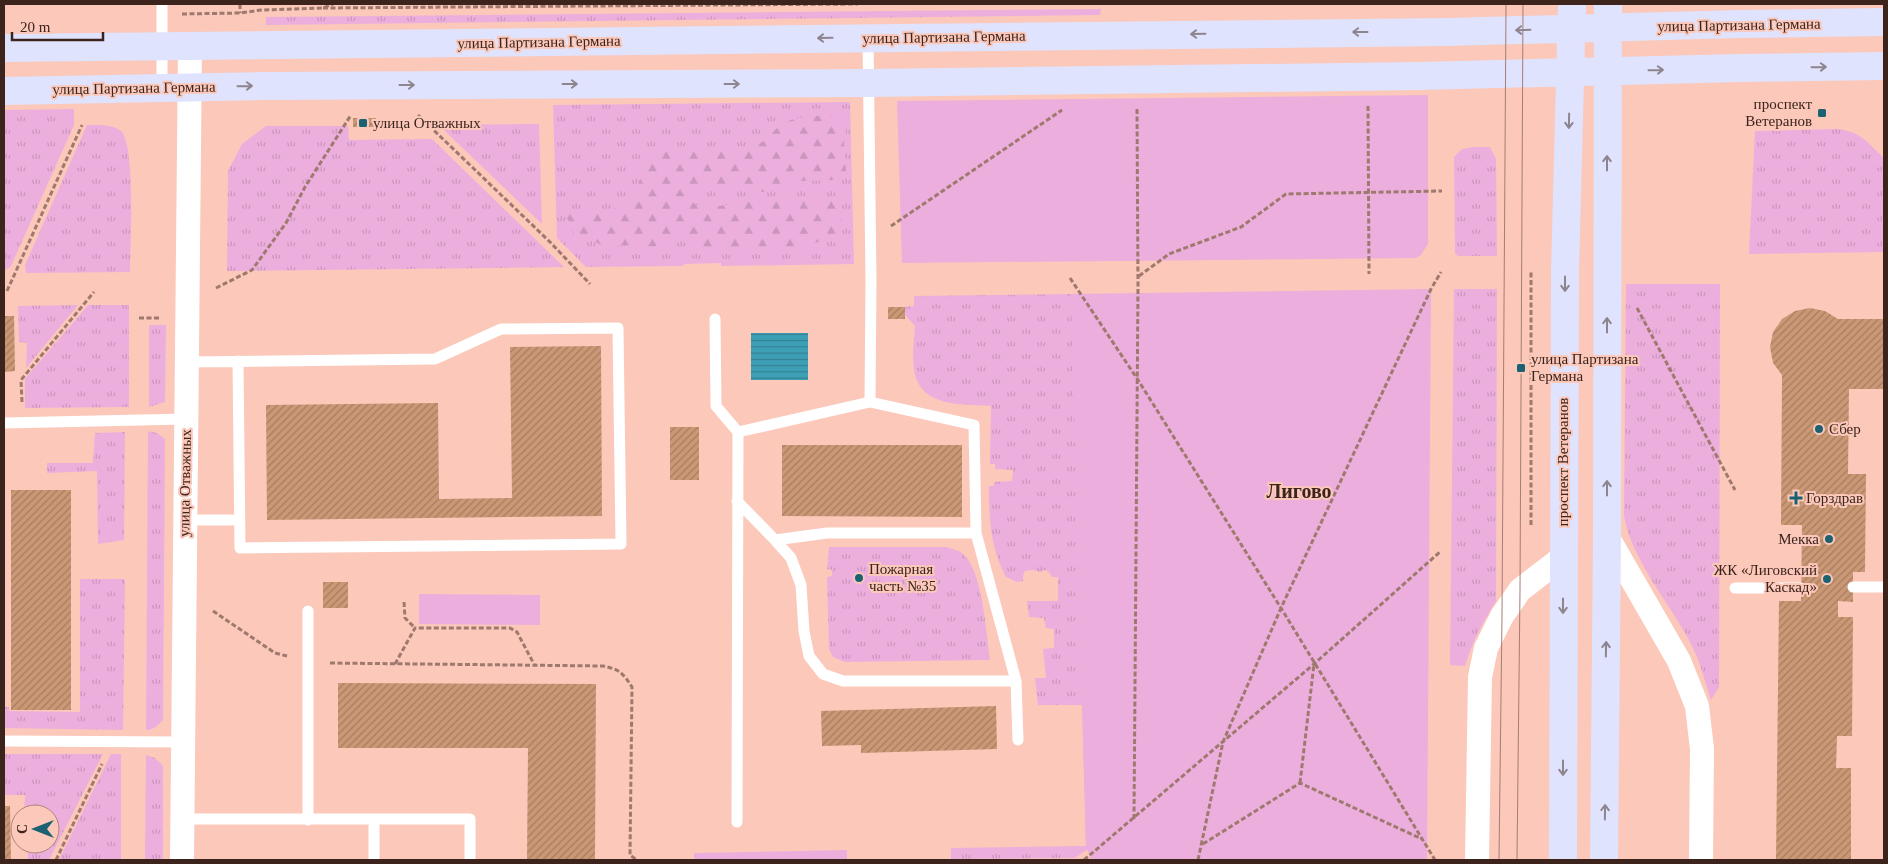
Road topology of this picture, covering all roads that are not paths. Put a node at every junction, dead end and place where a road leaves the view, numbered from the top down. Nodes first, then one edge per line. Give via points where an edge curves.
1 (162, 4) edge
2 (1572, 16) edge
3 (1608, 16) edge
4 (1884, 22) edge
5 (868, 38) junction
6 (162, 46) junction
7 (190, 46) junction
8 (4, 48) edge
9 (1884, 66) edge
10 (1608, 71) junction
11 (1570, 73) junction
12 (868, 83) junction
13 (189, 87) junction
14 (162, 88) junction
15 (4, 91) edge
16 (715, 320) dead end
17 (186, 362) junction
18 (238, 362) junction
19 (870, 402) junction
20 (186, 419) junction
21 (4, 423) edge
22 (738, 432) junction
23 (736, 501) junction
24 (185, 520) junction
25 (240, 520) junction
26 (976, 533) junction
27 (1607, 536) junction
28 (775, 540) junction
29 (1563, 557) junction
30 (1853, 587) dead end
31 (1884, 587) edge
32 (1735, 588) dead end
33 (1801, 588) dead end
34 (308, 611) dead end
35 (1016, 681) junction
36 (1018, 740) dead end
37 (4, 741) edge
38 (183, 742) junction
39 (182, 819) junction
40 (308, 820) junction
41 (374, 820) junction
42 (736, 822) dead end
43 (1475, 859) edge
44 (182, 860) edge
45 (374, 860) edge
46 (470, 860) edge
47 (1563, 860) edge
48 (1604, 860) edge
49 (1701, 860) edge

1 - 6 lane
2 - 3 main road, улица Партизана Германа
2 -> 5 main road, улица Партизана Германа via 1449,32
2 - 11 main road, проспект Ветеранов
3 - 4 main road, улица Партизана Германа
3 - 10 main road
5 -> 7 main road, улица Партизана Германа
5 - 12 lane
6 - 7 main road, улица Партизана Германа
6 - 8 main road, улица Партизана Германа
6 - 14 lane
7 - 13 street, улица Отважных
10 -> 9 main road, улица Партизана Германа
10 - 11 main road, улица Партизана Германа
27 -> 10 main road
11 - 12 main road, улица Партизана Германа
11 -> 29 main road, проспект Ветеранов
13 -> 12 main road, улица Партизана Германа
12 - 19 lane
13 - 14 main road, улица Партизана Германа
13 - 17 street, улица Отважных
14 - 15 main road, улица Партизана Германа
16 - 22 lane via 716,406
17 - 18 lane
17 - 20 street, улица Отважных
18 - 25 lane
18 - 25 lane via 435,359 501,329 618,328 621,544 240,548
19 - 22 lane
19 - 26 lane via 974,425
20 - 21 lane
20 - 24 street, улица Отважных
22 - 23 lane
23 - 28 lane
23 - 42 lane
24 - 25 lane
24 - 38 street, улица Отважных
26 - 28 lane via 827,534
26 - 35 lane
48 -> 27 main road
27 - 49 street via 1679,661 1697,706 1702,748
28 - 35 lane via 791,558 801,585 809,656 822,674 843,681
29 - 43 street via 1520,590 1486,648 1480,676
29 -> 47 main road, проспект Ветеранов
30 - 31 lane
32 - 33 lane
34 - 40 lane
35 - 36 lane
37 - 38 lane
38 - 39 street, улица Отважных
39 - 40 lane
39 - 44 street, улица Отважных
40 - 41 lane
41 - 45 lane
41 - 46 lane via 470,819

